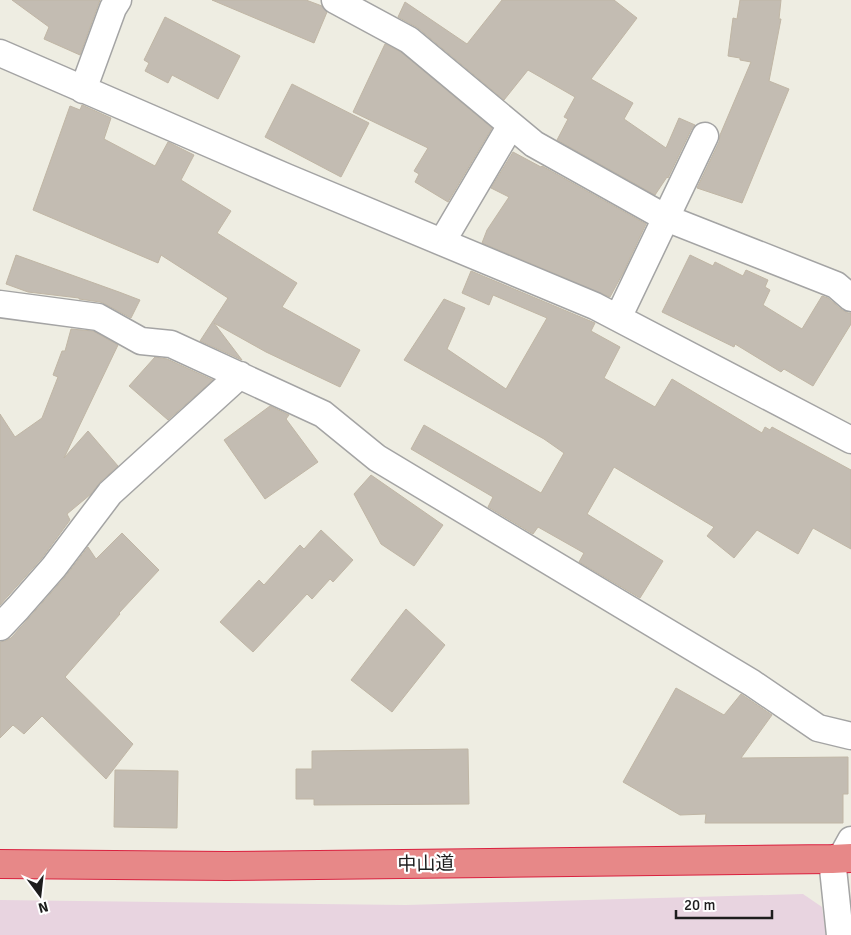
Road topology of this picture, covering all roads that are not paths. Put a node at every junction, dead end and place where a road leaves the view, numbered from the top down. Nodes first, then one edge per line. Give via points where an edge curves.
1 (118, 0) edge
2 (335, 0) edge
3 (0, 54) edge
4 (83, 90) junction
5 (511, 125) junction
6 (705, 136) dead end
7 (666, 218) junction
8 (442, 242) junction
9 (851, 298) edge
10 (0, 304) edge
11 (618, 318) junction
12 (240, 375) junction
13 (851, 440) edge
14 (0, 627) edge
15 (851, 736) edge
16 (844, 854) edge
17 (0, 864) edge
18 (840, 935) edge

1 - 4 street
2 - 5 street via 409,40
3 - 4 street
4 - 8 street
5 - 7 street via 534,144
5 - 8 street
6 - 7 street
7 - 9 street via 836,285
7 - 11 street
8 - 11 street
10 - 12 street via 98,317 141,341 171,344
11 - 13 street
12 - 14 street via 110,493 54,567
12 - 15 street via 323,414 377,458 752,683 818,728
16 - 17 highway, 中山道 via 226,866
16 - 18 street

